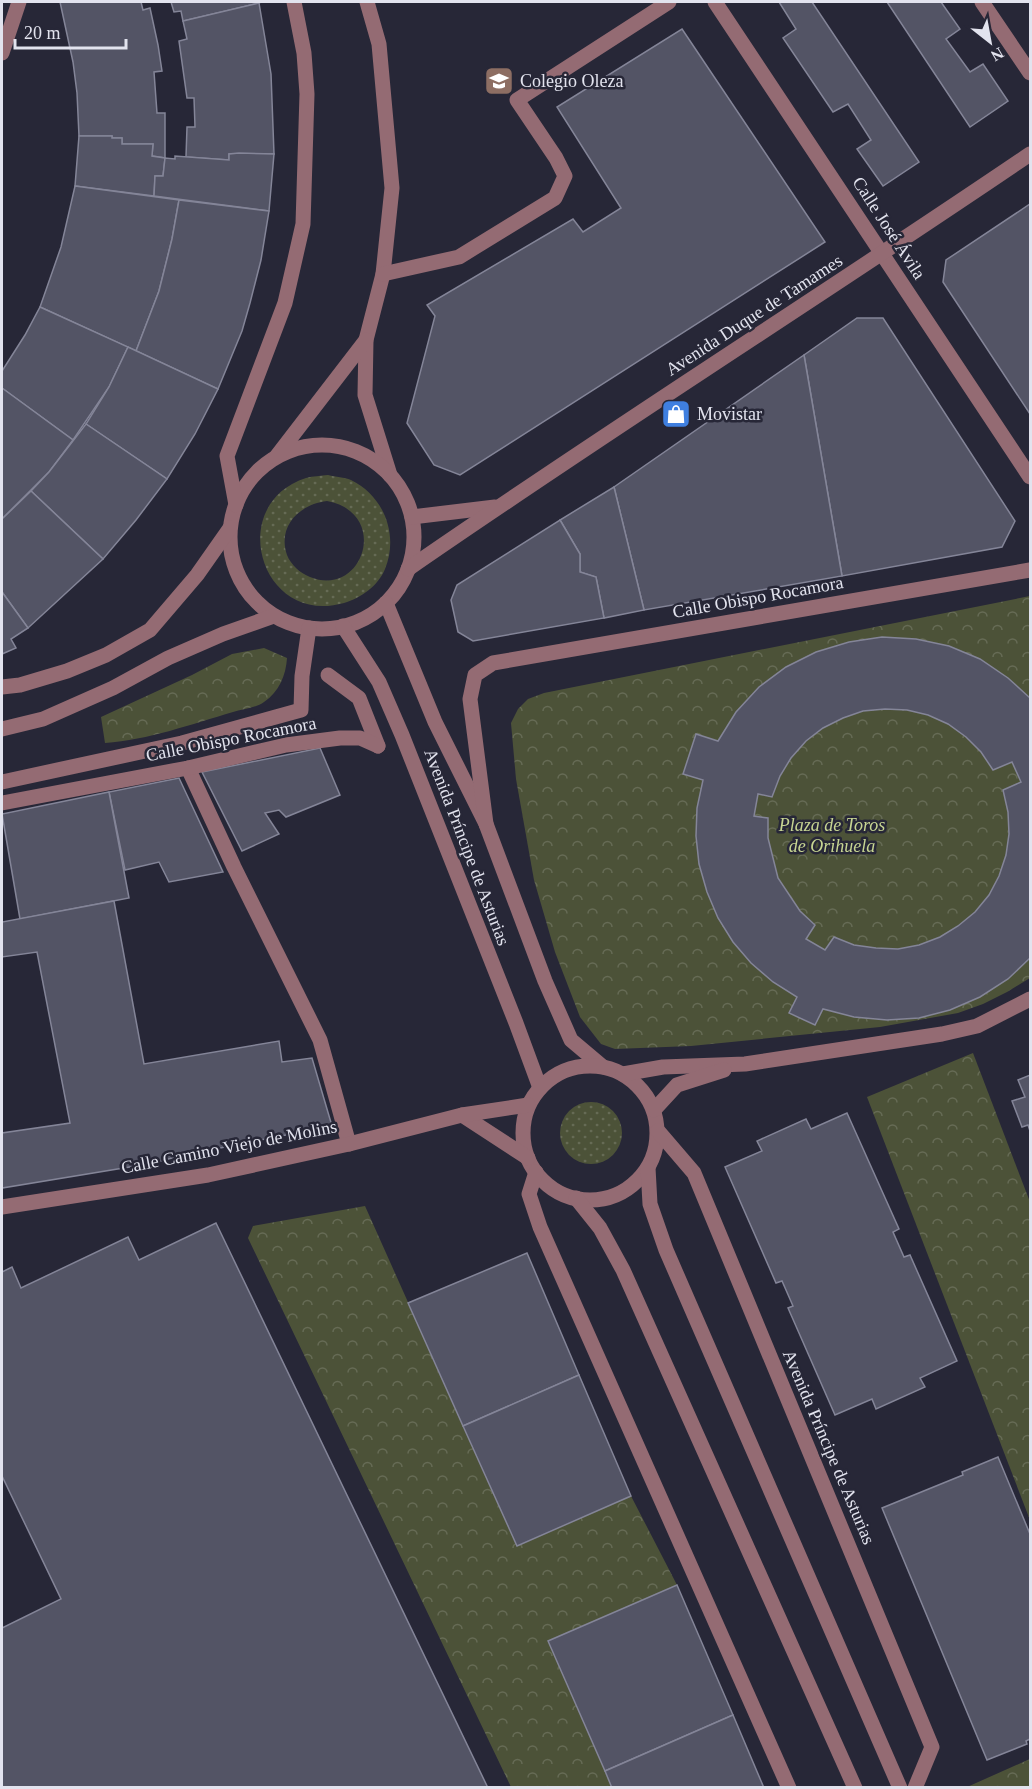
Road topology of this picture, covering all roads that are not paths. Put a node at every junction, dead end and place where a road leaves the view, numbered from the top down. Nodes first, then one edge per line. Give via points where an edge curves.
1 (19, 2) edge
2 (294, 2) edge
3 (367, 2) edge
4 (669, 2) edge
5 (715, 2) edge
6 (982, 2) edge
7 (2, 53) edge
8 (1030, 73) edge
9 (1030, 154) edge
10 (882, 254) junction
11 (382, 274) junction
12 (366, 340) junction
13 (275, 458) junction
14 (390, 475) junction
15 (1030, 477) edge
16 (236, 505) junction
17 (498, 507) junction
18 (412, 517) junction
19 (230, 528) junction
20 (408, 569) junction
21 (1030, 570) edge
22 (386, 603) junction
23 (274, 616) junction
24 (344, 627) junction
25 (309, 628) junction
26 (493, 663) joint
27 (328, 675) dead end
28 (2, 687) edge
29 (2, 729) edge
30 (188, 768) junction
31 (2, 782) edge
32 (2, 803) edge
33 (486, 824) junction
34 (1030, 999) edge
35 (746, 1064) junction
36 (603, 1067) junction
37 (622, 1074) junction
38 (540, 1088) junction
39 (528, 1106) junction
40 (654, 1110) junction
41 (462, 1115) junction
42 (658, 1131) junction
43 (349, 1144) junction
44 (528, 1158) junction
45 (648, 1168) junction
46 (536, 1172) junction
47 (576, 1198) junction
48 (2, 1207) edge
49 (789, 1788) edge
50 (855, 1788) edge
51 (900, 1788) edge
52 (915, 1788) edge

1 - 7 street
2 - 16 street via 307,94 303,224 285,303 227,456
3 - 11 street via 379,44 392,188
4 - 11 street via 517,100 565,176 555,198 459,257
5 - 10 street, Calle José Ávila
6 - 8 street
9 - 10 street, Avenida Duque de Tamames
10 - 15 street, Calle José Ávila
10 - 17 street, Avenida Duque de Tamames
11 - 12 street
12 - 13 street
12 - 14 street via 365,395
13 - 14 street via 295,449 336,446 356,451
13 - 16 street via 251,478
14 - 18 street via 404,495
16 - 19 street
17 - 18 street, Avenida Duque de Tamames
17 - 20 street, Avenida Duque de Tamames
18 - 20 street via 414,543
19 - 23 street via 231,553 239,578 254,599
19 - 28 street via 197,575 150,630 67,671
20 - 22 street
21 - 26 street, Calle Obispo Rocamora
22 - 24 street via 366,618
22 - 33 street, Avenida Príncipe de Asturias via 435,722
23 - 25 street
23 - 29 street via 168,658 113,688 44,718
24 - 25 street
24 - 38 street, Avenida Príncipe de Asturias via 379,682 402,735
25 - 31 street, Calle Obispo Rocamora via 301,710 182,743
26 - 33 street, Avenida Príncipe de Asturias via 475,675 470,699
27 - 30 street, Calle Obispo Rocamora via 359,698 378,746 360,738 340,738 286,745
30 - 32 street, Calle Obispo Rocamora
30 - 43 street via 320,1040
33 - 36 street, Avenida Príncipe de Asturias via 545,981 572,1040
34 - 35 street via 977,1026
35 - 37 street via 663,1067
35 - 40 street via 677,1084
36 - 37 street
36 - 38 street via 569,1069
37 - 40 street via 636,1083
38 - 39 street
39 - 41 street, Calle Camino Viejo de Molins
39 - 44 street via 523,1125
40 - 42 street
41 - 43 street, Calle Camino Viejo de Molins
41 - 44 street
42 - 45 street
42 - 52 street, Avenida Príncipe de Asturias via 694,1173 932,1747
43 - 48 street, Calle Camino Viejo de Molins via 208,1175
44 - 46 street
45 - 47 street via 634,1184 617,1194
45 - 51 street via 650,1204 666,1250
46 - 47 street via 546,1184
46 - 49 street via 529,1194 540,1227
47 - 50 street via 600,1228 623,1270

